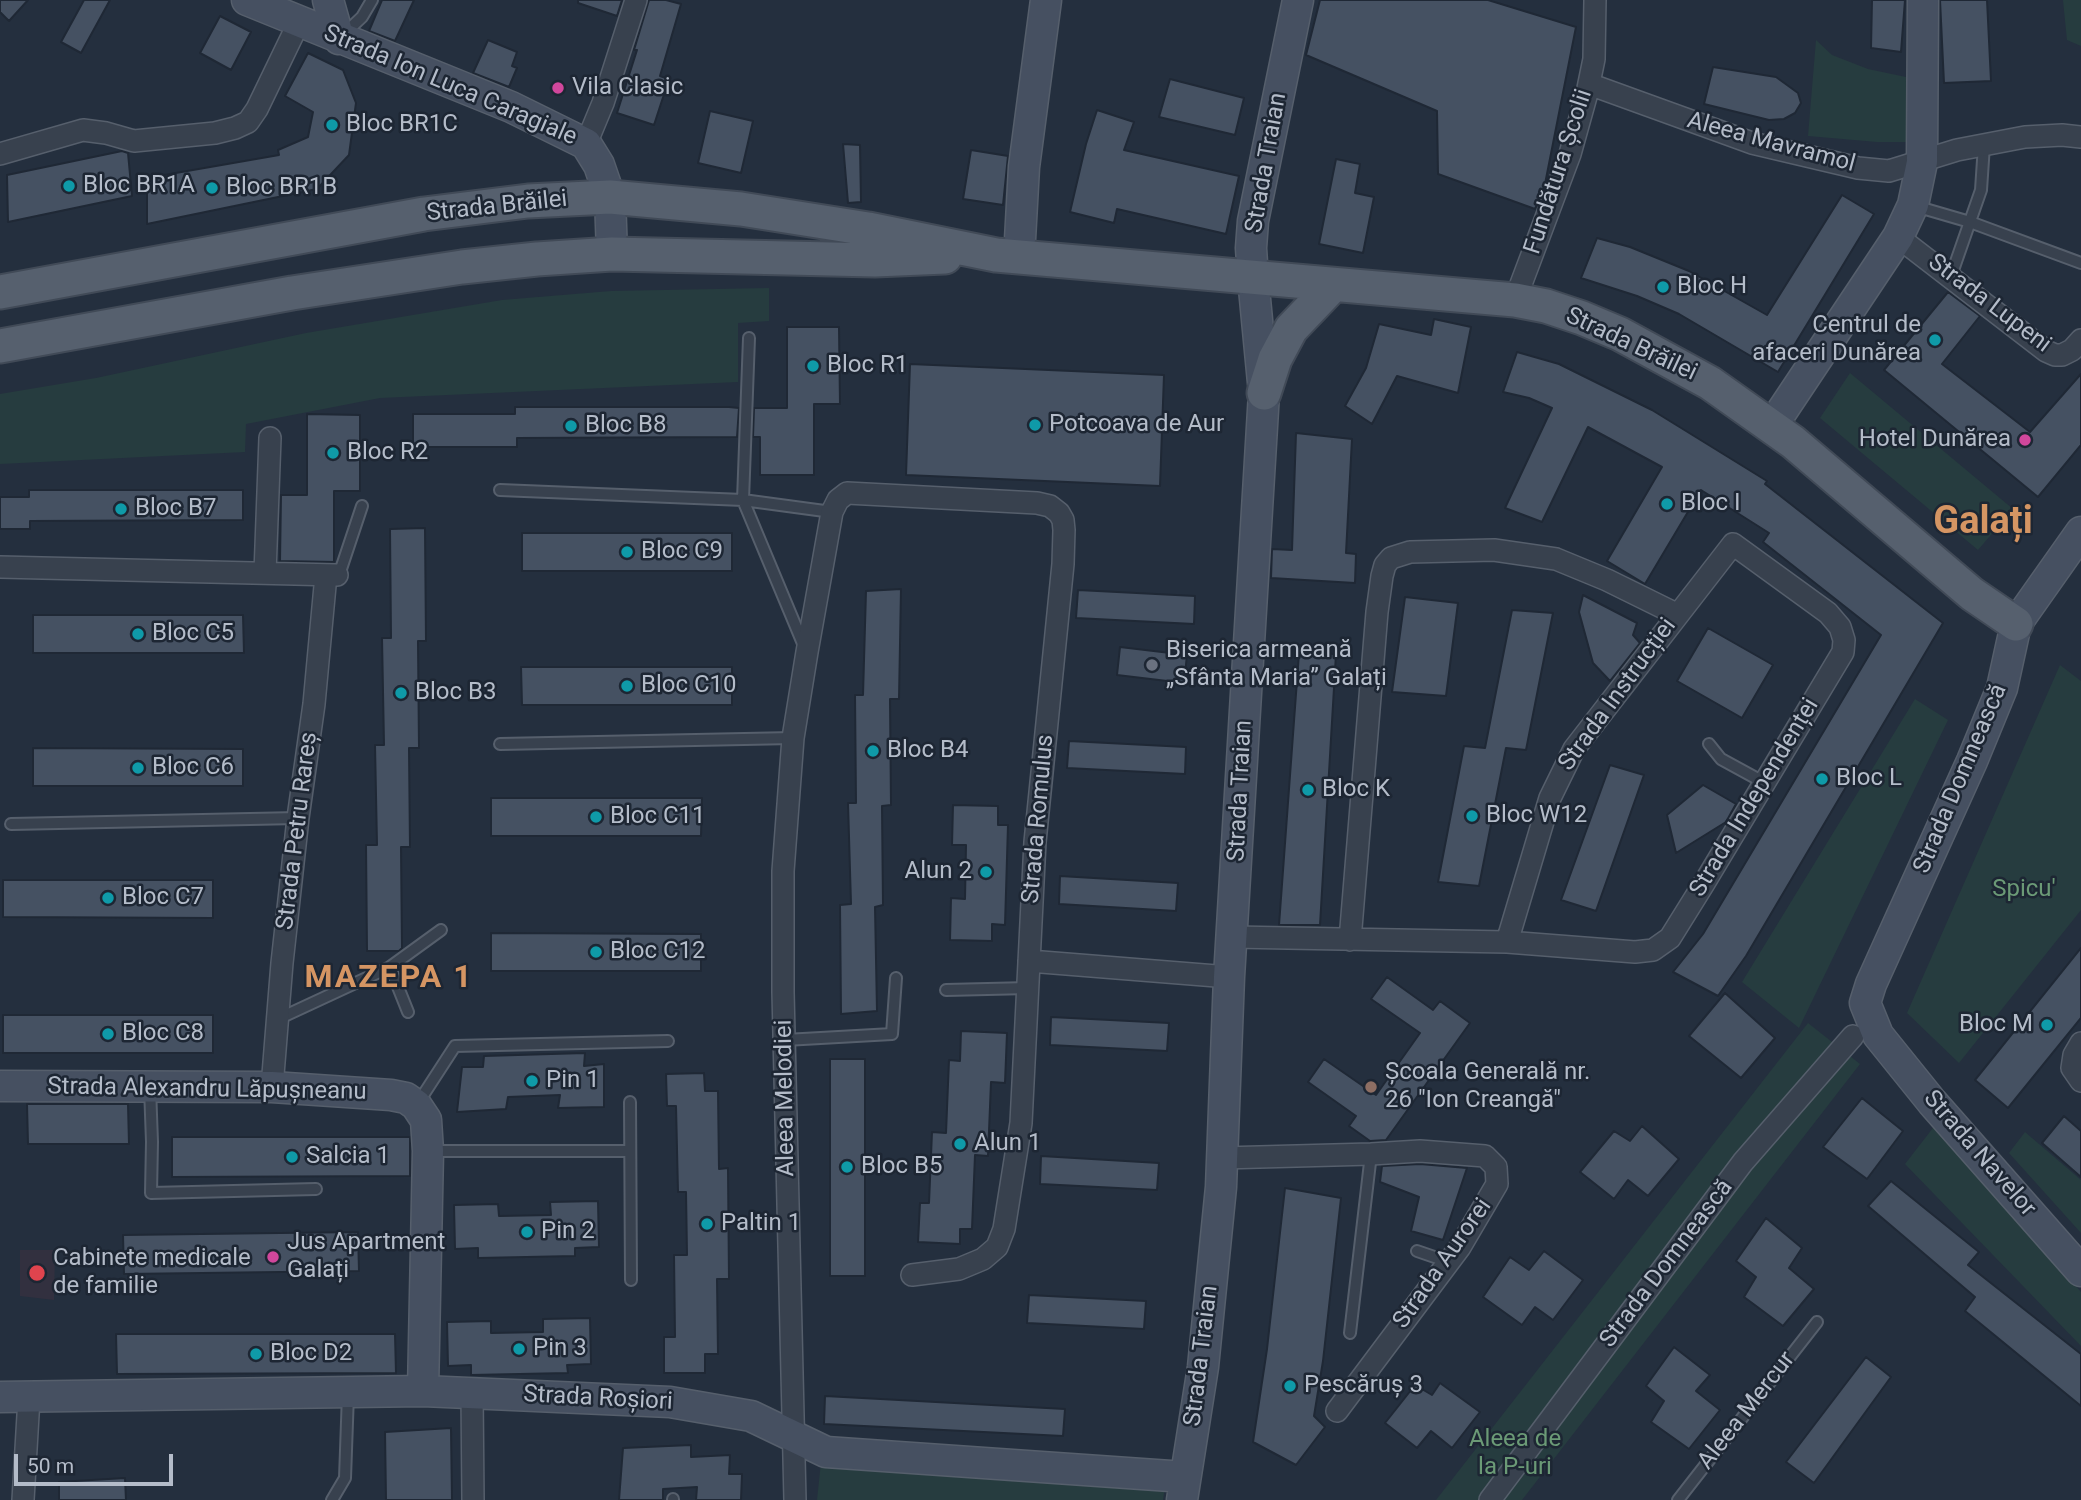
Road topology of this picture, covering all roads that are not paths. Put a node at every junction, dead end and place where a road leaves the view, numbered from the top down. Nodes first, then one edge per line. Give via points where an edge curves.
1 (247, 0) edge
2 (328, 0) edge
3 (372, 0) edge
4 (636, 0) edge
5 (1046, 0) edge
6 (1298, 0) edge
7 (1595, 0) edge
8 (1923, 0) edge
9 (299, 22) junction
10 (339, 38) junction
11 (1589, 84) junction
12 (2081, 137) edge
13 (586, 144) junction
14 (1984, 145) junction
15 (0, 155) edge
16 (1922, 162) junction
17 (610, 197) junction
18 (1913, 205) junction
19 (1970, 222) junction
20 (1898, 237) junction
21 (612, 254) junction
22 (1008, 257) junction
23 (2081, 263) edge
24 (1951, 276) junction
25 (1253, 278) junction
26 (1333, 285) junction
27 (0, 292) edge
28 (1515, 300) junction
29 (749, 338) dead end
30 (2081, 340) edge
31 (0, 346) edge
32 (1264, 393) junction
33 (1772, 426) junction
34 (270, 438) dead end
35 (500, 490) dead end
36 (847, 494) joint
37 (743, 500) junction
38 (362, 506) dead end
39 (832, 512) junction
40 (2081, 532) edge
41 (1733, 544) joint
42 (0, 567) edge
43 (265, 572) junction
44 (332, 575) junction
45 (1676, 614) junction
46 (2016, 624) junction
47 (807, 652) junction
48 (793, 738) junction
49 (500, 744) dead end
50 (1709, 744) dead end
51 (1765, 783) junction
52 (298, 818) junction
53 (11, 824) dead end
54 (441, 930) dead end
55 (1233, 937) junction
56 (1350, 940) junction
57 (1507, 942) junction
58 (1029, 961) junction
59 (390, 967) junction
60 (1229, 977) junction
61 (896, 978) dead end
62 (1029, 988) junction
63 (946, 990) dead end
64 (408, 1012) dead end
65 (278, 1019) junction
66 (1866, 1036) junction
67 (785, 1040) junction
68 (668, 1041) dead end
69 (2081, 1043) edge
70 (2081, 1081) edge
71 (150, 1085) junction
72 (0, 1086) edge
73 (272, 1087) junction
74 (630, 1102) dead end
75 (416, 1105) junction
76 (428, 1151) junction
77 (629, 1151) junction
78 (1371, 1154) junction
79 (1222, 1158) junction
80 (316, 1189) dead end
81 (1417, 1251) dead end
82 (1449, 1262) junction
83 (2081, 1271) edge
84 (912, 1275) dead end
85 (631, 1280) dead end
86 (1818, 1322) dead end
87 (1350, 1334) dead end
88 (423, 1391) junction
89 (348, 1393) junction
90 (472, 1393) junction
91 (15, 1398) edge
92 (1337, 1411) dead end
93 (794, 1435) junction
94 (1183, 1489) edge
95 (23, 1500) edge
96 (332, 1500) edge
97 (473, 1500) edge
98 (795, 1500) edge
99 (1490, 1500) edge
100 (1678, 1500) edge

1 - 9 main road, Strada Ion Luca Caragiale
2 - 10 main road
3 - 10 lane via 362,17
4 - 13 street
5 - 22 main road
6 - 25 main road, Strada Traian via 1254,221
7 - 11 street, Fundătura Școlii
8 - 16 main road
9 - 10 main road, Strada Ion Luca Caragiale
9 - 15 street via 248,122 215,133 134,141 83,130
10 - 13 main road, Strada Ion Luca Caragiale via 511,107
11 - 16 street, Aleea Mavramol via 1752,143 1845,165 1889,171
11 - 28 street, Fundătura Școlii via 1570,154
12 - 14 street, Aleea Mavramol via 2025,137
13 - 17 main road, Strada Ion Luca Caragiale
14 - 16 street, Aleea Mavramol
14 - 19 lane via 1981,190
16 - 18 main road
17 - 21 main road, Strada Ion Luca Caragiale
17 - 22 main road, Strada Brăilei via 741,209
17 - 27 main road, Strada Brăilei via 424,214
18 - 19 lane
18 - 20 main road
19 - 23 lane
19 - 24 lane
20 - 24 street, Strada Lupeni
20 - 33 main road
21 - 22 main road, Strada Brăilei via 861,260
21 - 31 main road, Strada Brăilei via 462,267
22 - 25 main road, Strada Brăilei
24 - 30 street, Strada Lupeni via 2046,351 2062,355
25 - 26 main road, Strada Brăilei
25 - 32 main road, Strada Traian
26 - 28 main road, Strada Brăilei
26 - 32 main road via 1291,329
28 - 33 main road, Strada Brăilei via 1546,306 1620,334 1699,377
29 - 37 lane
32 - 55 main road, Strada Traian
33 - 46 main road, Strada Brăilei via 1972,594
34 - 43 street
35 - 37 lane
36 - 39 street, Aleea Melodiei
36 - 58 street, Strada Romulus via 1037,503 1050,506 1063,520
37 - 39 lane
37 - 47 lane
38 - 44 lane
39 - 47 street, Aleea Melodiei
40 - 46 main road, Strada Domnească
41 - 45 street, Strada Instrucției
41 - 51 street, Strada Independenței via 1828,613 1840,626 1844,640 1837,664
42 - 43 street
43 - 44 street
44 - 52 street, Strada Petru Rareș
45 - 56 street via 1556,559 1493,550 1410,552 1391,558 1385,565 1377,612
45 - 57 street, Strada Instrucției via 1587,730 1557,779
46 - 66 main road, Strada Domnească via 2002,688 1871,984 1865,1003
47 - 48 street, Aleea Melodiei
48 - 49 lane
48 - 67 street, Aleea Melodiei via 783,871
50 - 51 lane via 1721,759
51 - 57 street, Strada Independenței via 1670,938 1653,950
52 - 53 lane
52 - 65 street, Strada Petru Rareș
54 - 59 lane
55 - 56 street, Strada Independenței
55 - 60 main road, Strada Traian
56 - 57 street, Strada Independenței
58 - 60 street
58 - 62 street, Strada Romulus
59 - 64 lane
59 - 65 lane
60 - 79 main road, Strada Traian
61 - 67 lane via 892,1034
62 - 63 lane
62 - 84 street, Strada Romulus via 1021,1123 997,1247 959,1269
65 - 73 street, Strada Petru Rareș
66 - 83 main road, Strada Navelor via 1932,1102
66 - 99 street, Strada Domnească via 1743,1162
67 - 93 street, Aleea Melodiei
68 - 75 lane via 455,1046
69 - 70 street via 2072,1068
71 - 72 main road, Strada Alexandru Lăpușneanu
71 - 73 main road, Strada Alexandru Lăpușneanu
71 - 80 lane via 151,1193
73 - 75 main road, Strada Alexandru Lăpușneanu via 391,1095
74 - 77 lane
75 - 76 main road via 426,1120
76 - 77 lane
76 - 88 main road
77 - 85 lane
78 - 79 street, Strada Aurorei
78 - 82 street, Strada Aurorei via 1420,1151 1485,1156 1496,1167 1497,1184
78 - 87 lane
79 - 94 main road, Strada Traian via 1203,1367
81 - 82 lane
82 - 92 street, Strada Aurorei
86 - 100 lane, Aleea Mercur
88 - 89 main road, Strada Roșiori
88 - 90 main road, Strada Roșiori
89 - 91 main road, Strada Roșiori
89 - 96 lane via 345,1478
90 - 93 main road, Strada Roșiori via 670,1402 751,1416
90 - 97 street
91 - 95 street
93 - 94 main road, Strada Roșiori via 826,1452
93 - 98 street, Aleea Melodiei

